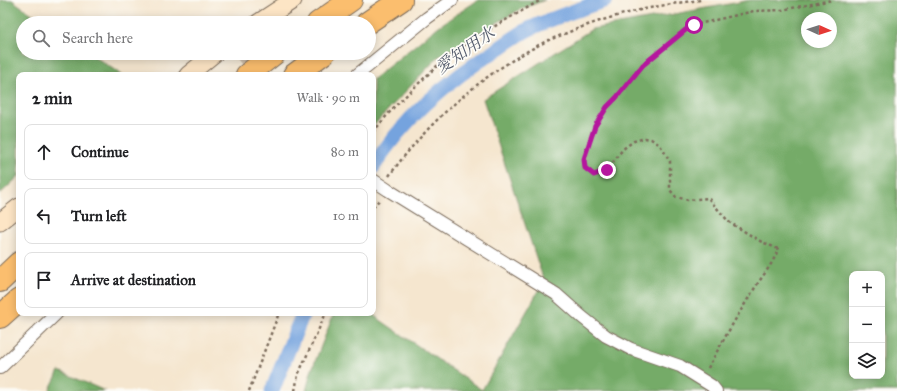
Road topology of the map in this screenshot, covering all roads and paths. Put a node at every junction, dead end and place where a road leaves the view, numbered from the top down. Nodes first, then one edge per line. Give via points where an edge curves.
1 (293, 0) edge
2 (351, 0) edge
3 (401, 0) edge
4 (452, 0) edge
5 (541, 0) edge
6 (701, 0) edge
7 (832, 0) edge
8 (269, 16) edge
9 (328, 16) edge
10 (376, 17) edge
11 (206, 60) edge
12 (267, 60) edge
13 (314, 60) edge
14 (375, 60) edge
15 (376, 60) edge
16 (192, 72) edge
17 (251, 72) edge
18 (298, 72) edge
19 (361, 72) edge
20 (376, 128) edge
21 (377, 183) edge
22 (16, 209) edge
23 (0, 222) edge
24 (16, 266) edge
25 (0, 281) edge
26 (16, 303) edge
27 (53, 316) edge
28 (279, 316) edge
29 (325, 316) edge
30 (0, 317) edge
31 (0, 368) edge
32 (702, 379) junction
33 (249, 391) edge
34 (295, 391) edge
35 (716, 391) edge

1 - 8 street
2 - 9 highway
3 - 10 highway
4 - 15 street
5 - 20 path via 481,34 440,63 394,107
6 - 21 path via 656,6 618,15 542,43 495,71 464,95
7 - 32 path via 782,10 754,10 688,28 643,65 607,107 595,126 584,159 585,168 594,175 607,170 623,149 634,141 651,139 660,145 670,161 670,190 676,197 688,200 708,198 729,222 778,249 775,258 728,330
11 - 16 street
12 - 17 highway
13 - 18 highway
14 - 19 street
21 - 32 street via 556,294 606,336 632,349 680,366
22 - 23 street
24 - 25 highway
26 - 30 highway
27 - 31 street
28 - 33 path
29 - 34 path via 298,375
32 - 35 street

